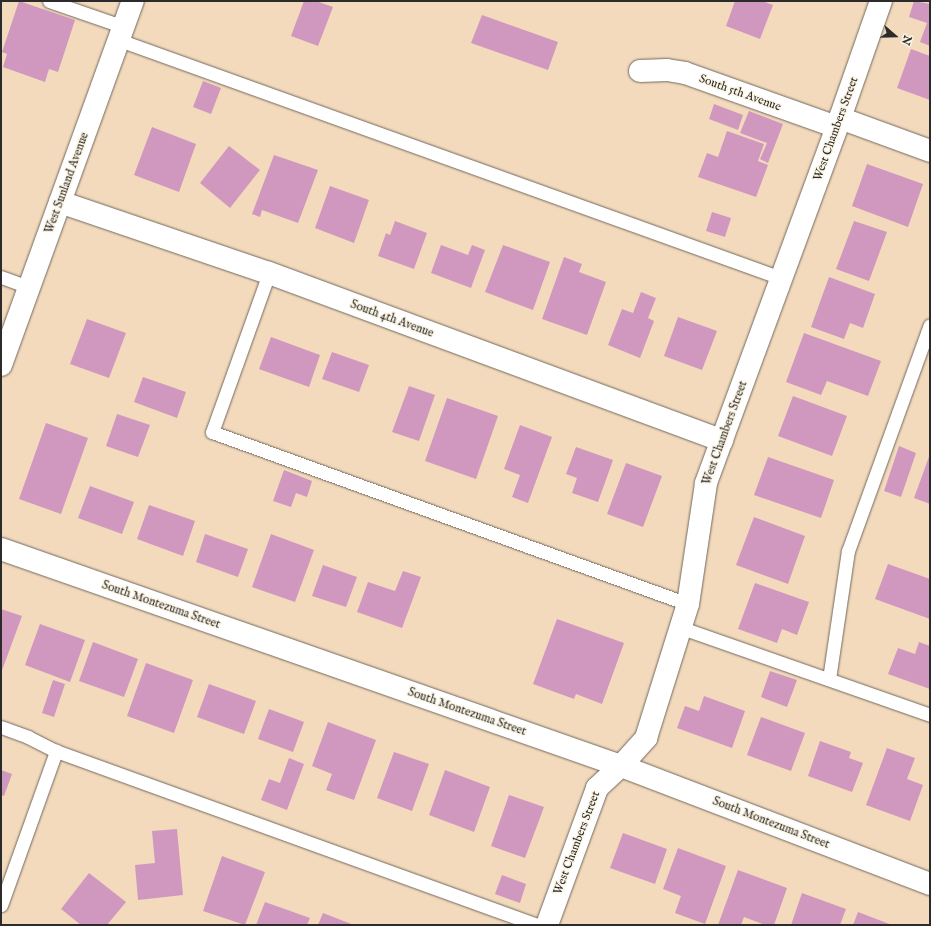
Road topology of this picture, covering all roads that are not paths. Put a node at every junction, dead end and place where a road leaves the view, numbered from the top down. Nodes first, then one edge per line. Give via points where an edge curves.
1 (49, 1) edge
2 (133, 1) edge
3 (881, 1) edge
4 (121, 33) junction
5 (640, 71) dead end
6 (839, 122) junction
7 (930, 151) edge
8 (60, 202) junction
9 (269, 273) junction
10 (1, 277) edge
11 (781, 278) junction
12 (30, 287) junction
13 (930, 325) edge
14 (1, 365) edge
15 (722, 441) junction
16 (1, 549) edge
17 (688, 604) junction
18 (682, 628) junction
19 (829, 679) junction
20 (930, 715) edge
21 (1, 727) edge
22 (56, 751) junction
23 (621, 766) junction
24 (929, 879) edge
25 (1, 905) edge
26 (537, 925) edge
27 (547, 925) edge

1 - 4 lane
2 - 4 street, West Sunland Avenue
3 - 6 street, West Chambers Street
4 - 8 street, West Sunland Avenue
4 - 11 lane
5 - 6 street, South 5th Avenue via 667,70 685,73
6 - 7 street, South 5th Avenue
6 - 11 street, West Chambers Street
8 - 9 street, South 4th Avenue
8 - 12 street, West Sunland Avenue
9 - 15 street, South 4th Avenue
9 - 17 lane via 212,432
10 - 12 lane
11 - 15 street, West Chambers Street
12 - 14 street, West Sunland Avenue
13 - 19 lane via 848,551
15 - 17 street, West Chambers Street via 706,483
16 - 23 street, South Montezuma Street
17 - 18 street, West Chambers Street
18 - 19 lane
18 - 23 street, West Chambers Street via 646,738
19 - 20 lane
21 - 22 lane
22 - 25 lane
22 - 26 lane
23 - 24 street, South Montezuma Street
23 - 27 street, West Chambers Street via 597,788

